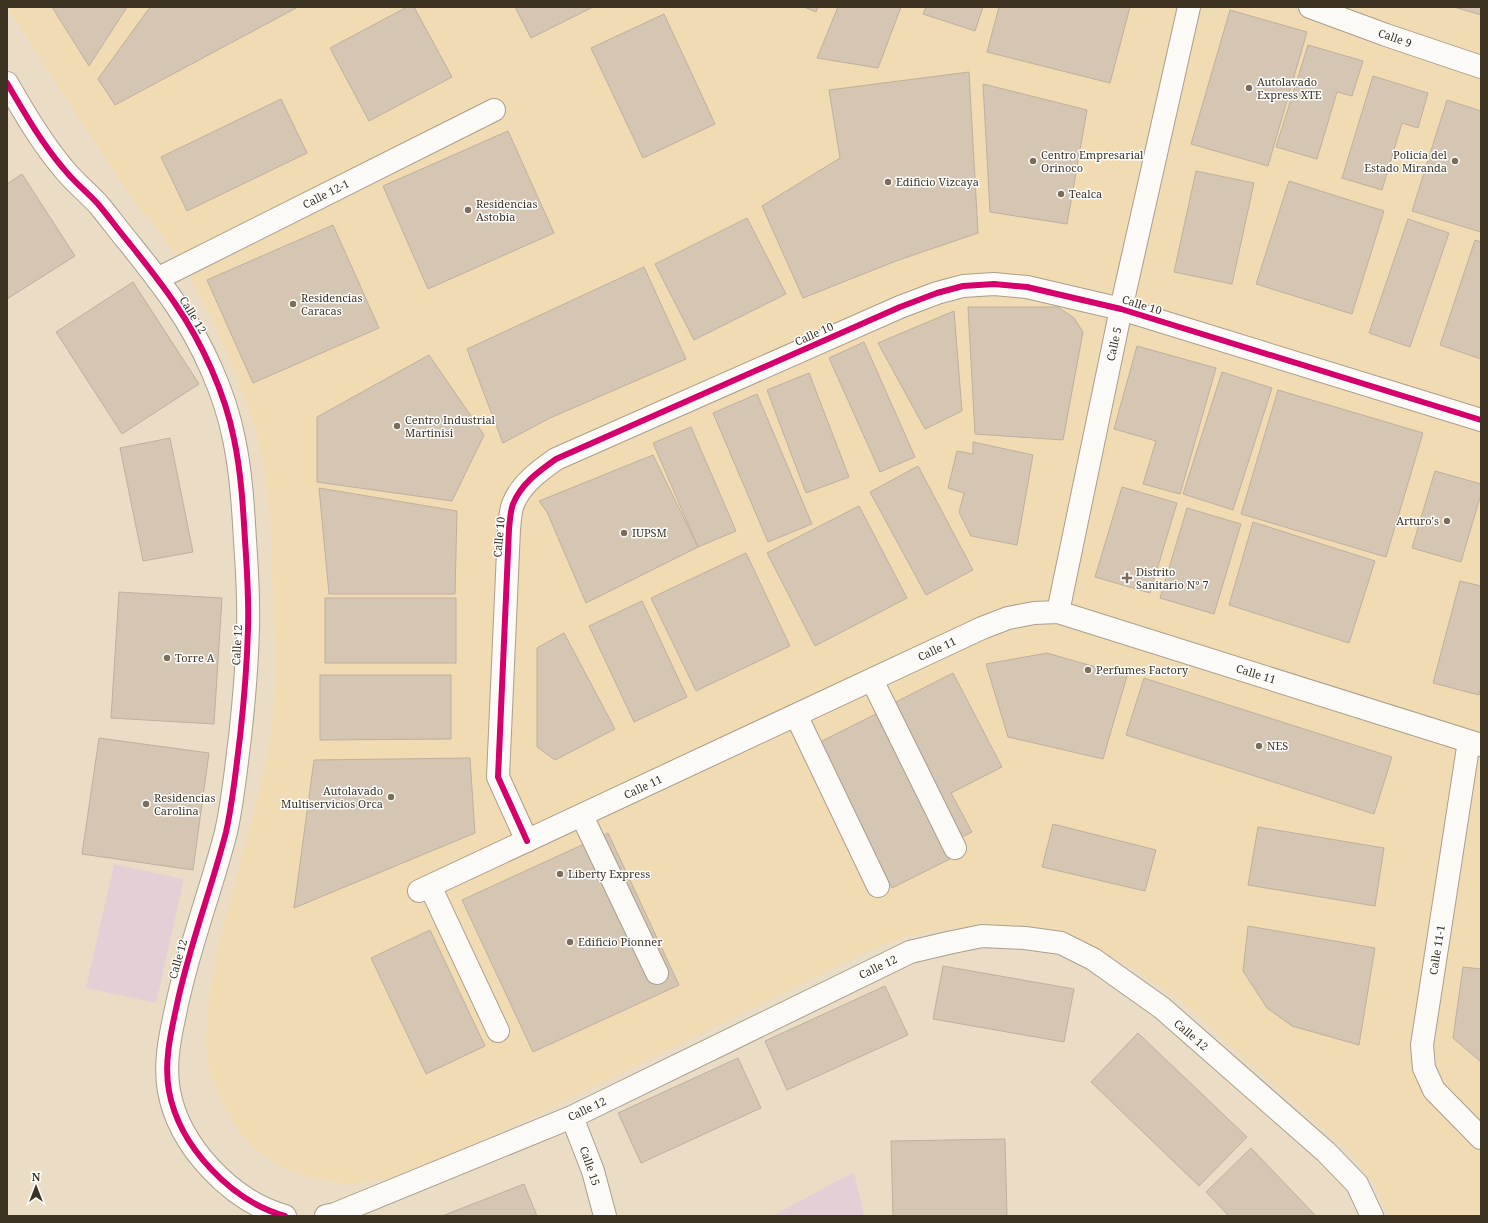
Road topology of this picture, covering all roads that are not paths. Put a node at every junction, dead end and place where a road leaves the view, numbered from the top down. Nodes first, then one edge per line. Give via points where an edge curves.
1 (1188, 7) edge
2 (1310, 7) edge
3 (1481, 67) edge
4 (7, 83) edge
5 (494, 110) dead end
6 (157, 279) junction
7 (1122, 309) junction
8 (1481, 420) edge
9 (1058, 612) junction
10 (872, 680) junction
11 (796, 715) junction
12 (1475, 743) edge
13 (582, 816) junction
14 (527, 841) junction
15 (955, 848) dead end
16 (878, 886) dead end
17 (658, 973) dead end
18 (498, 1031) dead end
19 (572, 1116) junction
20 (1481, 1138) edge
21 (285, 1216) edge
22 (326, 1216) edge
23 (605, 1216) edge
24 (1372, 1216) edge

1 - 7 street, Calle 5
2 - 3 street, Calle 9
4 - 6 street, Calle 12 via 36,131 64,169 97,203
5 - 6 street, Calle 12-1
6 - 21 street, Calle 12 via 194,333 219,390 234,437 242,490 248,626 237,767 226,830 181,984 167,1064 169,1090 174,1113 197,1154 239,1193 260,1207
7 - 8 street, Calle 10
7 - 9 street, Calle 5
7 - 14 street, Calle 10 via 1026,287 994,284 963,286 944,291 900,307 556,459 538,472 524,486 513,505 509,529 498,777
9 - 10 street, Calle 11 via 1008,618
9 - 12 street, Calle 11
10 - 11 street, Calle 11
10 - 15 street
11 - 13 street, Calle 11
11 - 16 street
12 - 20 street, Calle 11-1 via 1422,1045 1424,1068 1434,1090
13 - 14 street, Calle 11
13 - 17 street
14 - 18 street, Calle 11 via 424,889
19 - 22 street, Calle 12
19 - 23 street, Calle 15 via 593,1171
19 - 24 street, Calle 12 via 910,952 982,936 1025,938 1061,943 1093,959 1162,1008 1326,1152 1357,1184

